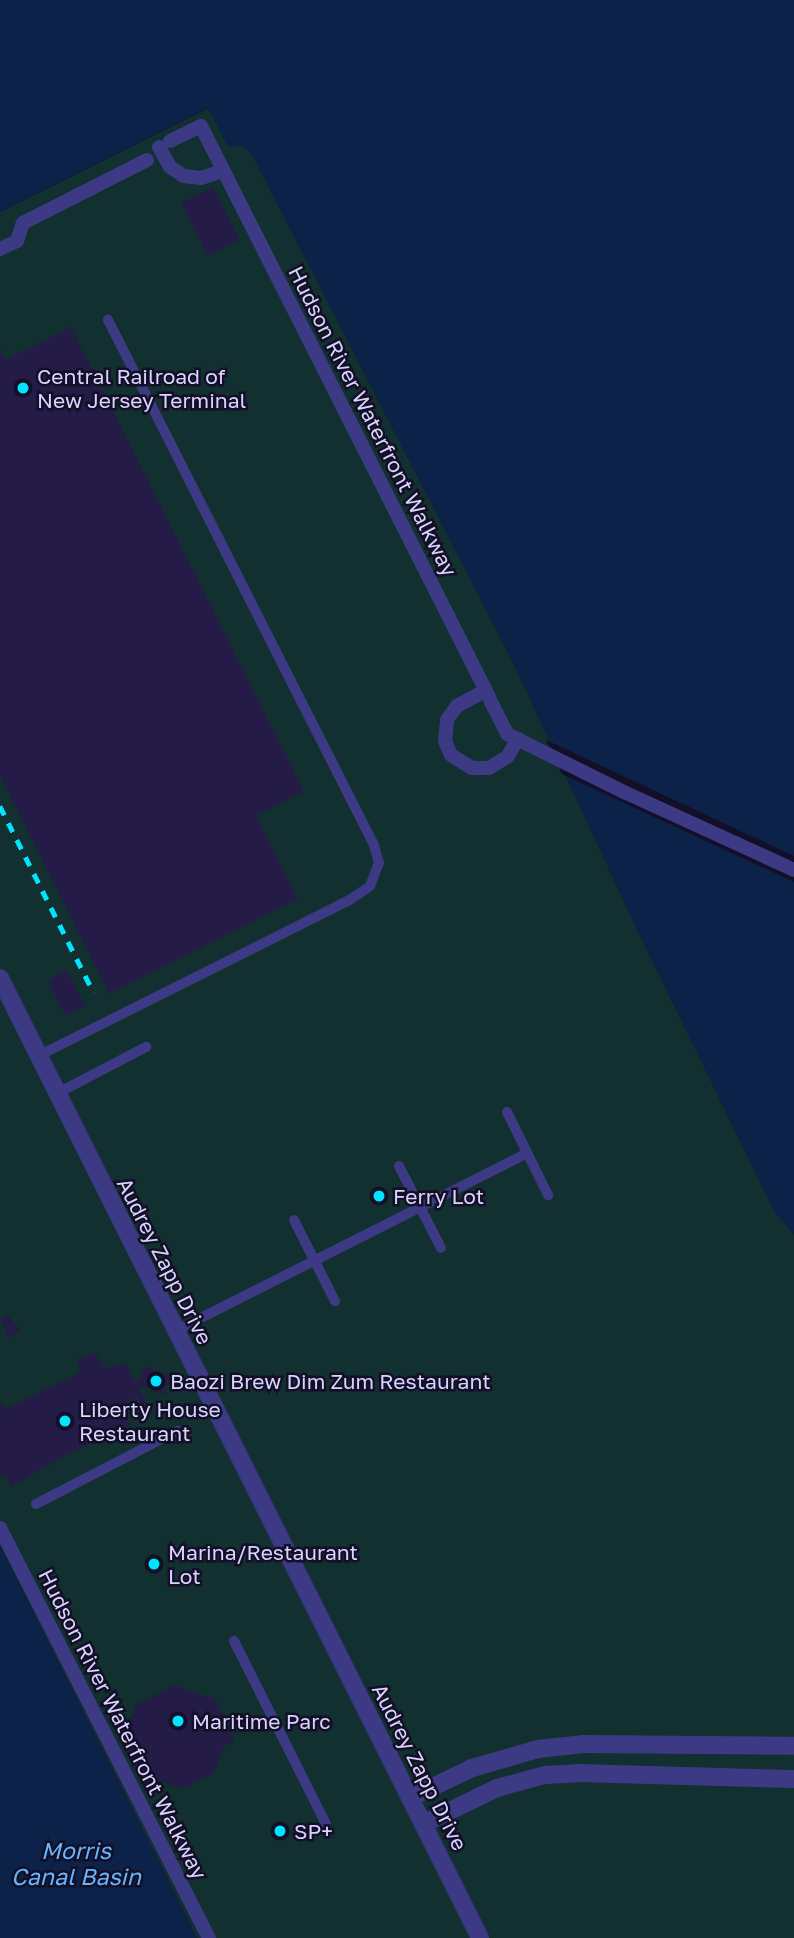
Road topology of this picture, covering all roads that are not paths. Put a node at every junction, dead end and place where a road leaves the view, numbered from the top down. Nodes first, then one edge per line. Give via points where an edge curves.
1 (159, 148) junction
2 (223, 171) junction
3 (0, 249) edge
4 (108, 320) dead end
5 (488, 697) junction
6 (524, 743) junction
7 (794, 870) edge
8 (0, 978) edge
9 (146, 1047) dead end
10 (38, 1056) junction
11 (56, 1094) junction
12 (507, 1112) dead end
13 (527, 1153) junction
14 (400, 1166) dead end
15 (548, 1195) dead end
16 (420, 1207) junction
17 (294, 1220) dead end
18 (441, 1248) dead end
19 (315, 1260) junction
20 (335, 1301) dead end
21 (175, 1331) junction
22 (177, 1432) dead end
23 (36, 1504) dead end
24 (0, 1528) edge
25 (234, 1641) dead end
26 (674, 1744) junction
27 (794, 1746) edge
28 (674, 1776) junction
29 (794, 1779) edge
30 (410, 1798) junction
31 (326, 1824) dead end
32 (423, 1824) junction
33 (209, 1938) edge
34 (480, 1938) edge

1 - 2 street via 170,167 184,176 201,178
1 - 2 street, Hudson River Waterfront Walkway via 201,126
1 - 3 street, Hudson River Waterfront Walkway via 23,223 18,241
2 - 5 street, Hudson River Waterfront Walkway
4 - 10 lane via 379,863 370,886 351,899
5 - 6 street, Hudson River Waterfront Walkway via 507,734
5 - 6 street via 457,706 447,720 445,741 451,755 472,768 489,768
6 - 7 street, Hudson River Waterfront Walkway
8 - 10 street, Audrey Zapp Drive
9 - 11 lane
10 - 11 street, Audrey Zapp Drive
11 - 21 street, Audrey Zapp Drive
12 - 13 lane
13 - 15 lane
13 - 16 lane
14 - 16 lane
16 - 18 lane
16 - 19 lane
17 - 19 lane
19 - 20 lane
19 - 21 lane
21 - 30 street, Audrey Zapp Drive
22 - 23 lane
24 - 33 street, Hudson River Waterfront Walkway
25 - 31 lane
26 - 27 street
26 - 28 street
26 - 30 street via 568,1745 522,1752 472,1768
28 - 29 street
28 - 32 street via 578,1773 530,1778 488,1792
30 - 32 street, Audrey Zapp Drive
32 - 34 street, Audrey Zapp Drive

